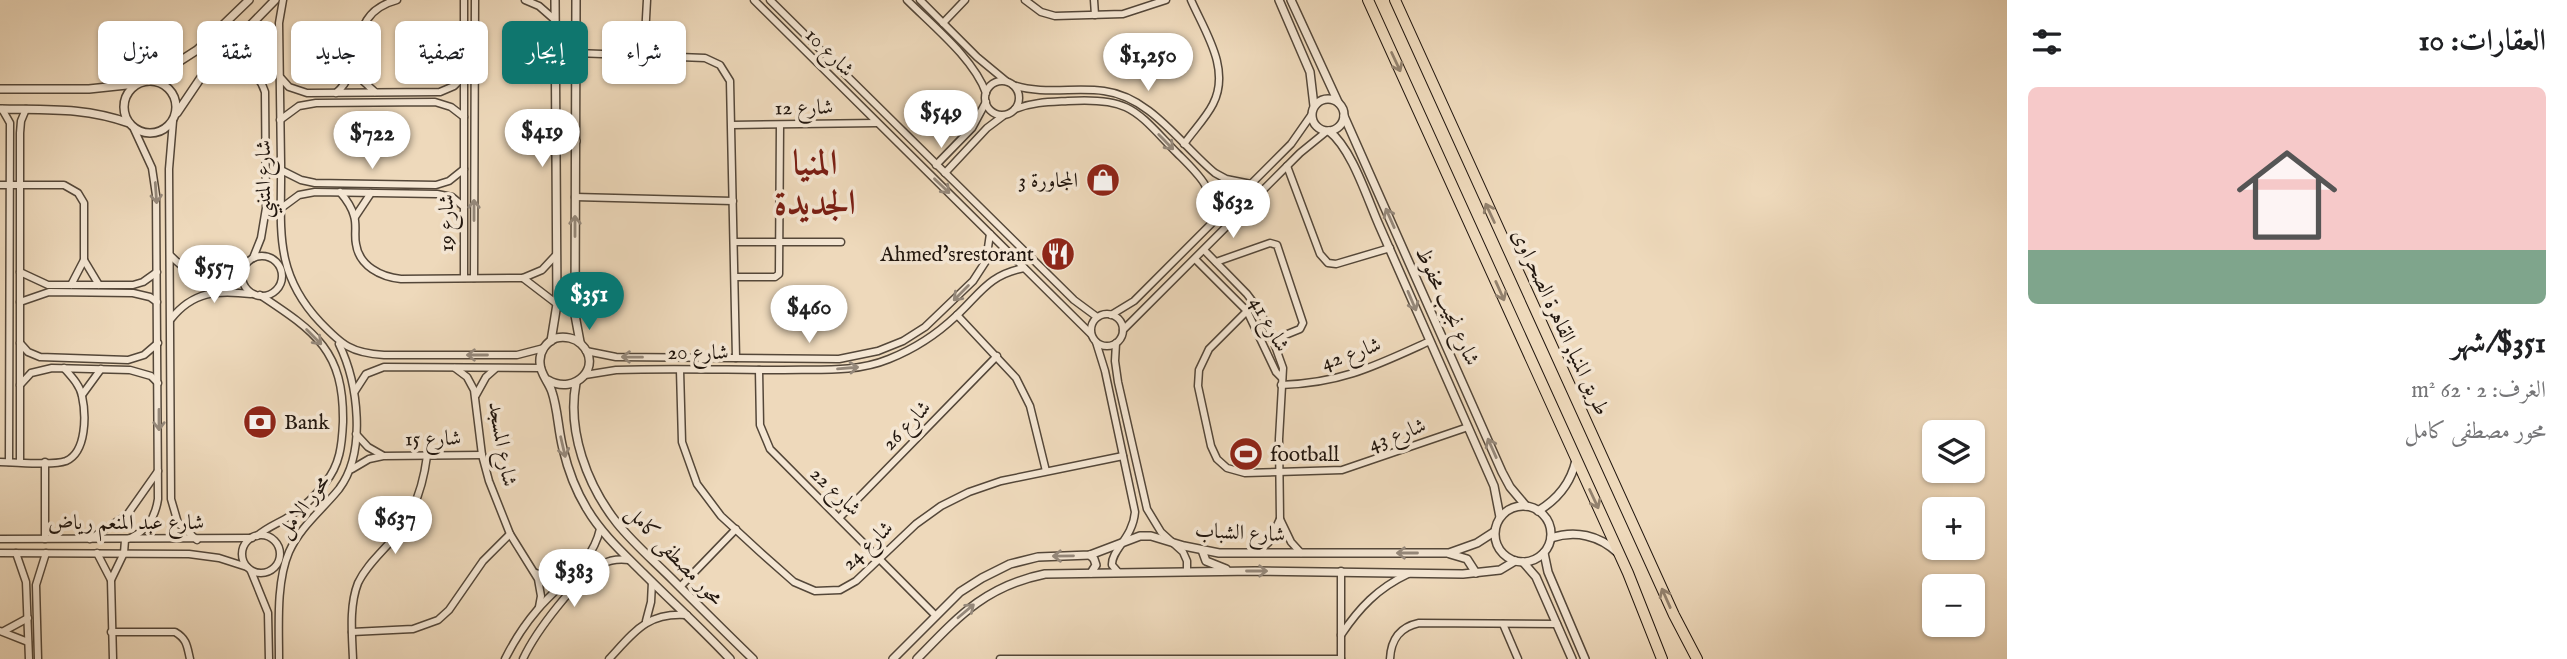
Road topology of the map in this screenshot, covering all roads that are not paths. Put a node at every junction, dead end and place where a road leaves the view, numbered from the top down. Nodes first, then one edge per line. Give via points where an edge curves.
1 (249, 0) edge
2 (275, 0) edge
3 (283, 0) edge
4 (397, 0) edge
5 (464, 0) edge
6 (475, 0) edge
7 (525, 0) edge
8 (555, 0) edge
9 (576, 0) edge
10 (648, 0) edge
11 (754, 0) edge
12 (770, 0) edge
13 (907, 0) edge
14 (920, 0) edge
15 (965, 0) edge
16 (1026, 0) edge
17 (1094, 0) edge
18 (1166, 0) edge
19 (1191, 0) edge
20 (1279, 0) edge
21 (1291, 0) edge
22 (1368, 0) edge
23 (1395, 0) edge
24 (1095, 15) junction
25 (555, 20) junction
26 (255, 21) edge
27 (367, 21) edge
28 (464, 21) edge
29 (576, 21) edge
30 (646, 21) edge
31 (943, 23) junction
32 (1313, 47) junction
33 (1302, 52) junction
34 (686, 57) edge
35 (977, 57) junction
36 (183, 58) edge
37 (970, 65) junction
38 (280, 76) junction
39 (1006, 81) junction
40 (128, 84) edge
41 (140, 84) edge
42 (163, 84) edge
43 (197, 84) edge
44 (262, 84) edge
45 (345, 84) edge
46 (366, 84) edge
47 (457, 84) edge
48 (464, 84) edge
49 (576, 84) edge
50 (1013, 85) junction
51 (0, 89) edge
52 (1050, 90) junction
53 (316, 93) junction
54 (336, 93) junction
55 (376, 93) junction
56 (422, 93) junction
57 (986, 93) junction
58 (422, 102) junction
59 (986, 102) junction
60 (1051, 102) junction
61 (316, 103) junction
62 (1338, 103) junction
63 (1, 109) edge
64 (26, 109) junction
65 (1015, 109) junction
66 (1313, 110) junction
67 (1150, 112) junction
68 (266, 114) junction
69 (1005, 114) junction
70 (1344, 116) junction
71 (280, 117) junction
72 (464, 117) junction
73 (1143, 118) junction
74 (174, 119) junction
75 (877, 123) junction
76 (894, 124) junction
77 (732, 125) junction
78 (780, 125) junction
79 (132, 126) junction
80 (464, 131) junction
81 (474, 131) junction
82 (1328, 131) junction
83 (886, 132) junction
84 (556, 140) junction
85 (576, 141) junction
86 (1184, 144) junction
87 (1291, 144) junction
88 (1300, 153) junction
89 (1362, 156) junction
90 (1351, 162) junction
91 (936, 164) junction
92 (1287, 166) junction
93 (1207, 167) junction
94 (464, 169) junction
95 (281, 170) junction
96 (945, 173) junction
97 (1198, 175) junction
98 (315, 183) junction
99 (1251, 184) junction
100 (0, 185) edge
101 (9, 185) junction
102 (20, 185) junction
103 (424, 190) junction
104 (315, 192) junction
105 (341, 192) junction
106 (372, 193) junction
107 (575, 197) junction
108 (733, 201) junction
109 (464, 207) junction
110 (280, 209) junction
111 (355, 217) junction
112 (1215, 220) junction
113 (990, 234) junction
114 (157, 235) junction
115 (169, 235) junction
116 (734, 242) junction
117 (780, 242) junction
118 (841, 242) dead end
119 (281, 245) junction
120 (1390, 248) junction
121 (1204, 250) junction
122 (170, 255) junction
123 (556, 255) junction
124 (253, 258) junction
125 (1195, 259) junction
126 (84, 260) junction
127 (274, 260) junction
128 (1216, 262) junction
129 (246, 264) junction
130 (1024, 268) junction
131 (982, 270) junction
132 (20, 272) junction
133 (157, 272) junction
134 (735, 277) junction
135 (464, 278) junction
136 (474, 278) junction
137 (523, 278) junction
138 (281, 280) junction
139 (992, 280) junction
140 (1152, 283) junction
141 (71, 285) junction
142 (99, 285) junction
143 (293, 285) junction
144 (49, 289) junction
145 (133, 289) junction
146 (0, 292) edge
147 (9, 292) junction
148 (1161, 293) junction
149 (258, 295) junction
150 (1068, 295) junction
151 (20, 302) junction
152 (158, 303) junction
153 (557, 304) junction
154 (1059, 304) junction
155 (1247, 311) junction
156 (957, 315) junction
157 (1111, 315) junction
158 (1097, 317) junction
159 (171, 319) junction
160 (20, 325) junction
161 (9, 326) junction
162 (1123, 330) junction
163 (1091, 334) junction
164 (335, 338) junction
165 (1273, 340) junction
166 (551, 341) junction
167 (1430, 341) junction
168 (1096, 342) junction
169 (20, 343) junction
170 (158, 343) junction
171 (580, 343) junction
172 (1116, 343) junction
173 (544, 348) junction
174 (586, 351) junction
175 (384, 355) junction
176 (998, 356) junction
177 (52, 358) junction
178 (736, 358) junction
179 (804, 359) junction
180 (123, 360) junction
181 (52, 368) junction
182 (64, 368) junction
183 (384, 368) junction
184 (455, 368) junction
185 (496, 368) junction
186 (541, 368) junction
187 (101, 369) junction
188 (123, 369) junction
189 (804, 369) junction
190 (680, 370) junction
191 (759, 370) junction
192 (1116, 374) junction
193 (585, 375) junction
194 (1106, 376) junction
195 (548, 380) junction
196 (1281, 382) junction
197 (158, 383) junction
198 (576, 383) junction
199 (20, 385) junction
200 (354, 393) junction
201 (82, 395) junction
202 (476, 395) junction
203 (355, 415) junction
204 (343, 416) junction
205 (1468, 427) junction
206 (356, 434) junction
207 (159, 451) junction
208 (170, 451) junction
209 (482, 455) junction
210 (383, 456) junction
211 (427, 456) junction
212 (1124, 456) junction
213 (1576, 459) junction
214 (0, 462) edge
215 (9, 462) junction
216 (20, 462) junction
217 (45, 462) junction
218 (159, 469) junction
219 (351, 470) junction
220 (1046, 471) junction
221 (1279, 473) junction
222 (1506, 480) junction
223 (1494, 486) junction
224 (1527, 506) junction
225 (1147, 509) junction
226 (1538, 511) junction
227 (1135, 512) junction
228 (1500, 517) junction
229 (839, 519) junction
230 (1280, 519) junction
231 (600, 529) junction
232 (736, 529) junction
233 (624, 531) junction
234 (1494, 532) junction
235 (510, 534) junction
236 (255, 537) junction
237 (1551, 538) junction
238 (0, 539) edge
239 (46, 539) junction
240 (1127, 539) junction
241 (89, 540) junction
242 (125, 540) junction
243 (197, 540) junction
244 (613, 542) junction
245 (1173, 543) junction
246 (290, 548) junction
247 (1202, 550) junction
248 (1258, 552) junction
249 (0, 553) edge
250 (16, 553) junction
251 (47, 553) junction
252 (97, 553) junction
253 (124, 553) junction
254 (1301, 553) junction
255 (1449, 553) junction
256 (1544, 553) junction
257 (1090, 555) junction
258 (1620, 555) junction
259 (280, 558) junction
260 (880, 558) junction
261 (629, 559) junction
262 (587, 561) junction
263 (1519, 562) junction
264 (249, 569) junction
265 (594, 569) junction
266 (283, 571) junction
267 (1232, 571) junction
268 (1341, 571) junction
269 (1091, 572) junction
270 (1118, 572) junction
271 (1187, 572) junction
272 (1412, 572) junction
273 (536, 573) junction
274 (1476, 573) junction
275 (568, 579) junction
276 (111, 580) junction
277 (652, 582) junction
278 (680, 587) junction
279 (1554, 587) junction
280 (1543, 592) junction
281 (32, 597) junction
282 (539, 607) junction
283 (687, 615) junction
284 (936, 616) junction
285 (28, 618) junction
286 (646, 621) junction
287 (1503, 624) junction
288 (1557, 624) junction
289 (2, 631) edge
290 (111, 632) junction
291 (352, 632) junction
292 (1341, 635) junction
293 (28, 642) junction
294 (613, 658) edge
295 (727, 658) edge
296 (29, 659) edge
297 (38, 659) edge
298 (113, 659) edge
299 (190, 659) edge
300 (269, 659) edge
301 (279, 659) edge
302 (352, 659) edge
303 (505, 659) edge
304 (523, 659) edge
305 (753, 659) edge
306 (893, 659) edge
307 (917, 659) edge
308 (1000, 659) edge
309 (1341, 659) edge
310 (1390, 659) edge
311 (1518, 659) edge
312 (1572, 659) edge
313 (1585, 659) edge
314 (1662, 659) edge
315 (1697, 659) edge

1 - 36 street
2 - 26 street
3 - 38 street, شارع المتنبي
4 - 27 street via 380,7
5 - 28 street, شارع 19
6 - 81 street, شارع 19
7 - 25 street
8 - 25 street
9 - 29 street
10 - 30 street
11 - 75 street, شارع 10
12 - 76 street, شارع 10
13 - 37 street
14 - 31 street
15 - 31 street
16 - 24 street via 1048,14
17 - 24 street
18 - 24 street via 1132,13
19 - 86 street via 1217,59 1220,81 1211,108
20 - 33 street
21 - 32 street
22 -> 213 highway, طريق المنيا, القاهرة الصحراوى
315 -> 23 highway, طريق المنيا, القاهرة الصحراوى
25 - 84 street
31 - 35 street
32 - 33 street
32 - 62 street
33 - 66 street via 1312,80
34 - 77 street via 720,65 730,81
35 - 37 street
35 - 39 street
37 - 57 street
38 - 53 street via 295,90
38 - 71 street, شارع المتنبي
39 - 50 street
39 - 57 street via 996,82
40 - 51 street
41 - 79 street via 133,87 123,108
42 - 74 street via 173,95
43 - 74 street
44 - 68 street
45 - 54 street
46 - 55 street
47 - 56 street
48 - 72 street, شارع 19
49 - 85 street
50 - 52 street
50 - 65 street via 1019,96
52 - 60 street
52 - 67 street via 1116,93
53 - 54 street
53 - 61 street
54 - 55 street
55 - 56 street
56 - 58 street
57 - 59 street
58 - 61 street
58 - 72 street via 446,104
59 - 69 street via 993,112
59 - 91 street via 972,128
60 - 65 street
60 - 73 street via 1105,100 1122,104
61 - 71 street
62 - 66 street via 1320,100
62 - 70 street
63 - 64 street
63 - 101 street via 10,123
64 - 79 street via 90,111
64 - 102 street via 20,127
65 - 69 street
66 - 82 street via 1316,125
66 - 87 street
67 - 73 street
67 - 86 street
68 - 71 street
68 - 124 street via 266,208
69 - 96 street
70 - 82 street via 1339,126
70 - 89 street, شارع نجيب محفوظ
71 - 95 street, شارع المتنبي
72 - 80 street, شارع 19
73 -> 97 street
74 - 79 street via 155,134
74 - 115 street
75 - 78 street, شارع 12
75 - 83 street, شارع 10
76 - 83 street
76 - 91 street, شارع 10
77 - 78 street, شارع 12
77 - 108 street
78 - 117 street
79 -> 114 street via 155,181
80 - 81 street
80 - 94 street, شارع 19
136 -> 81 street, شارع 19
82 - 88 street
82 - 90 street, شارع نجيب محفوظ
83 -> 113 street, شارع 10
84 - 85 street
84 - 123 street
85 - 107 street
86 - 93 street
87 - 88 street
87 - 99 street
88 - 92 street
89 - 90 street
222 -> 89 street, شارع نجيب محفوظ
90 - 120 street, شارع نجيب محفوظ
91 - 96 street, شارع 10
92 - 120 street via 1325,261 1336,264
92 - 121 street
93 - 97 street
93 - 99 street via 1226,179
94 - 103 street via 449,181
94 - 109 street, شارع 19
95 - 98 street
95 - 110 street, شارع المتنبي
96 - 150 street, شارع 10
97 - 112 street via 1211,193
98 - 103 street
98 - 104 street
99 - 112 street
100 - 101 street
101 - 102 street
101 - 147 street
102 - 126 street via 64,186 78,192 84,203
102 - 132 street
103 - 106 street
103 - 109 street via 447,195
104 - 105 street
104 - 110 street via 292,198
105 - 106 street
105 - 111 street
106 - 111 street
107 - 108 street
171 -> 107 street via 575,314
108 - 116 street
109 - 135 street, شارع 19
110 - 119 street, شارع المتنبي
111 - 135 street via 359,256 380,274 401,279
112 - 140 street
113 - 130 street, شارع 10
113 - 131 street
114 - 115 street
114 - 133 street
115 - 122 street
116 - 117 street
116 - 134 street
117 - 118 street
117 - 134 street via 778,275
119 - 127 street
119 - 143 street, شارع المتنبي
120 -> 167 street, شارع نجيب محفوظ
121 - 125 street
121 - 128 street, شارع 41
122 - 129 street via 187,271 208,278
122 - 159 street
123 - 137 street via 542,270
123 - 153 street
124 - 127 street
124 - 129 street
125 - 148 street
125 - 155 street, شارع 41
126 - 141 street
126 - 142 street
127 - 138 street
128 - 165 street, شارع 41 via 1253,302
128 - 165 street via 1270,243 1277,246 1303,323 1300,329
129 - 149 street via 243,281
130 - 139 street, شارع 20
130 - 154 street, شارع 10
131 - 139 street
131 -> 179 street, شارع 20 via 937,317 903,341 852,357
132 - 144 street
132 - 151 street
133 - 145 street
133 - 152 street
134 - 178 street
135 - 136 street
136 - 137 street
137 - 153 street
138 - 143 street
138 - 149 street via 276,290
139 - 156 street, شارع 20
140 - 148 street
140 - 157 street
141 - 142 street
141 - 144 street
142 - 145 street
143 - 164 street, شارع المتنبي
144 - 145 street
144 - 151 street
145 - 152 street
146 - 147 street
147 - 161 street
148 - 162 street
149 - 159 street via 200,295 186,302
149 -> 204 street, شارع عبد المنعم رياض via 302,325 329,354 340,377
150 - 154 street
150 - 158 street, شارع 10
151 - 160 street
152 - 170 street
153 - 166 street
154 - 163 street, شارع 10
155 - 196 street, شارع 41
155 - 221 street, شارع 43 via 1204,355 1198,386 1217,459 1239,472
156 - 176 street
189 -> 156 street, شارع 20 via 855,368 887,360 930,338
157 - 158 street
157 - 162 street
158 - 163 street
159 - 208 street
160 - 161 street
160 - 169 street
161 - 215 street
162 - 172 street
163 - 168 street
164 - 175 street, شارع المتنبي via 352,350
164 - 200 street, محور الامل
165 - 196 street, شارع 41 via 1283,368
166 - 171 street via 569,338
166 - 173 street
167 - 196 street, شارع 42 via 1340,379 1315,384
167 - 205 street, شارع نجيب محفوظ
168 - 172 street
168 - 194 street
169 - 177 street via 34,355
169 - 199 street
170 - 180 street via 144,355
170 - 197 street
171 - 174 street
172 - 192 street
173 -> 175 street, شارع المتنبي via 517,355
173 - 186 street
178 -> 174 street, شارع 20 via 616,357
174 - 193 street
175 - 183 street
176 - 220 street via 1030,406
176 - 229 street, شارع 26
177 - 180 street
177 - 181 street
178 - 179 street, شارع 20
179 - 189 street
180 - 188 street
181 - 182 street
181 - 199 street via 36,371
182 - 187 street
182 - 201 street
183 - 184 street
183 - 200 street via 366,374
184 - 185 street
184 - 202 street, شارع المسجد via 467,377
185 - 186 street
185 - 202 street, شارع المسجد
186 - 195 street
187 - 188 street
187 - 201 street
188 - 197 street via 144,373
189 - 191 street, شارع 20
190 - 191 street, شارع 20
190 - 193 street, شارع 20
190 - 232 street, شارع 24 via 680,427 686,458 704,495
191 - 229 street, شارع 22 via 765,441
192 - 194 street
192 - 225 street
193 - 198 street
194 - 212 street
195 - 198 street via 562,386
195 -> 231 street, محور مصطفى كامل via 568,466
196 - 221 street, شارع 41
197 -> 207 street
198 - 233 street, محور مصطفى كامل via 574,410 584,462 602,502
199 - 216 street
200 - 203 street, محور الامل
201 - 217 street via 79,451 66,461
202 - 209 street, شارع المسجد
203 - 204 street
203 - 206 street, محور الامل
204 - 236 street, شارع عبد المنعم رياض via 340,454 326,482 296,512
205 - 221 street, شارع 43 via 1351,468
205 - 223 street, شارع نجيب محفوظ
206 - 210 street, شارع 15
206 - 219 street, محور الامل
207 - 208 street
207 - 218 street
208 - 243 street via 172,507 183,529
209 - 211 street, شارع 15
209 - 235 street, شارع المسجد
210 - 211 street, شارع 15
210 - 219 street, شارع 15 via 362,461
211 - 291 street via 413,510 358,583
212 - 220 street, شارع 24
212 - 227 street
213 - 226 street via 1563,490
213 -> 258 highway, طريق المنيا, القاهرة الصحراوى
214 - 215 street
215 - 216 street
216 - 217 street
217 - 239 street
218 - 241 street via 127,515
218 - 242 street via 152,521
219 - 246 street, محور الامل
220 - 260 street, شارع 24 via 1000,481 955,499 915,524
221 - 230 street, شارع 41
222 - 223 street
222 - 224 street, شارع نجيب محفوظ
223 - 228 street, شارع نجيب محفوظ
224 - 226 street
224 - 228 street via 1509,509
225 - 227 street
225 - 245 street
226 - 237 street via 1547,520
227 - 240 street
228 - 234 street
229 - 260 street, شارع 22
230 - 248 street via 1269,542
230 - 254 street, شارع 41
231 - 244 street, محور مصطفى كامل
231 - 262 street
232 - 260 street, شارع 24 via 794,582 815,591 849,586
232 - 278 street
233 - 244 street
233 - 278 street, محور مصطفى كامل
234 - 255 street, شارع الشباب
234 - 263 street via 1502,554
235 - 273 street, شارع المسجد
235 - 291 street via 438,620 413,629
236 - 243 street, شارع عبد المنعم رياض
236 - 259 street via 274,540
236 - 264 street via 242,551
237 - 256 street
237 - 258 street via 1585,535
238 - 239 street, شارع عبد المنعم رياض
239 - 241 street, شارع عبد المنعم رياض
240 - 245 street, شارع الشباب via 1145,536
240 - 257 street, شارع الشباب
240 - 270 street via 1112,557
241 - 242 street, شارع عبد المنعم رياض
242 - 243 street, شارع عبد المنعم رياض
242 - 253 street
244 - 261 street, محور مصطفى كامل
245 - 247 street, شارع الشباب
245 - 271 street via 1185,556
246 - 259 street
246 - 266 street, محور الامل
247 - 248 street, شارع الشباب
247 - 267 street via 1206,561
248 - 254 street, شارع الشباب
249 - 250 street, شارع عبد المنعم رياض
250 - 251 street, شارع عبد المنعم رياض
250 - 281 street
251 - 252 street, شارع عبد المنعم رياض
251 - 281 street
252 - 253 street, شارع عبد المنعم رياض
252 - 276 street
253 - 264 street, شارع عبد المنعم رياض via 199,555
253 - 276 street
255 -> 254 street, شارع الشباب
255 - 274 street via 1467,559
256 - 263 street
256 - 279 street
257 - 269 street via 1096,565
257 -> 284 street, شارع الشباب via 1038,557 1000,568 960,592
258 - 314 highway, طريق المنيا, القاهرة الصحراوى
259 - 264 street via 268,572
259 - 266 street
260 - 284 street, شارع 22
261 - 265 street via 611,560
261 - 277 street, محور مصطفى كامل
262 - 265 street
262 - 275 street
263 - 274 street, شارع الشباب
263 - 280 street via 1536,577
264 - 300 street via 268,613
265 - 304 street via 558,607
266 - 301 street, محور الامل
267 -> 268 street, شارع الشباب
267 - 271 street, شارع الشباب
268 - 272 street, شارع الشباب
268 - 292 street
269 - 270 street, شارع الشباب
307 -> 269 street, شارع الشباب via 964,611 990,593 1032,577
270 - 271 street, شارع الشباب
272 - 274 street, شارع الشباب
272 - 292 street via 1363,604
273 - 275 street
273 - 282 street, شارع المسجد
275 - 282 street
276 - 290 street
277 - 283 street, محور مصطفى كامل
277 - 286 street
278 - 305 street, محور مصطفى كامل
279 - 280 street
279 - 313 street
280 - 288 street
281 - 285 street
281 - 297 street
282 - 303 street
283 - 286 street
283 - 295 street, محور مصطفى كامل
284 - 306 street, شارع الشباب
285 - 289 street
285 - 293 street
286 - 294 street
287 - 288 street
287 - 310 street via 1410,625 1396,636
287 - 311 street
288 - 312 street
289 - 293 street
290 - 298 street
290 - 299 street via 175,632 187,643
291 - 302 street
292 - 309 street
293 - 296 street
308 - 309 street

